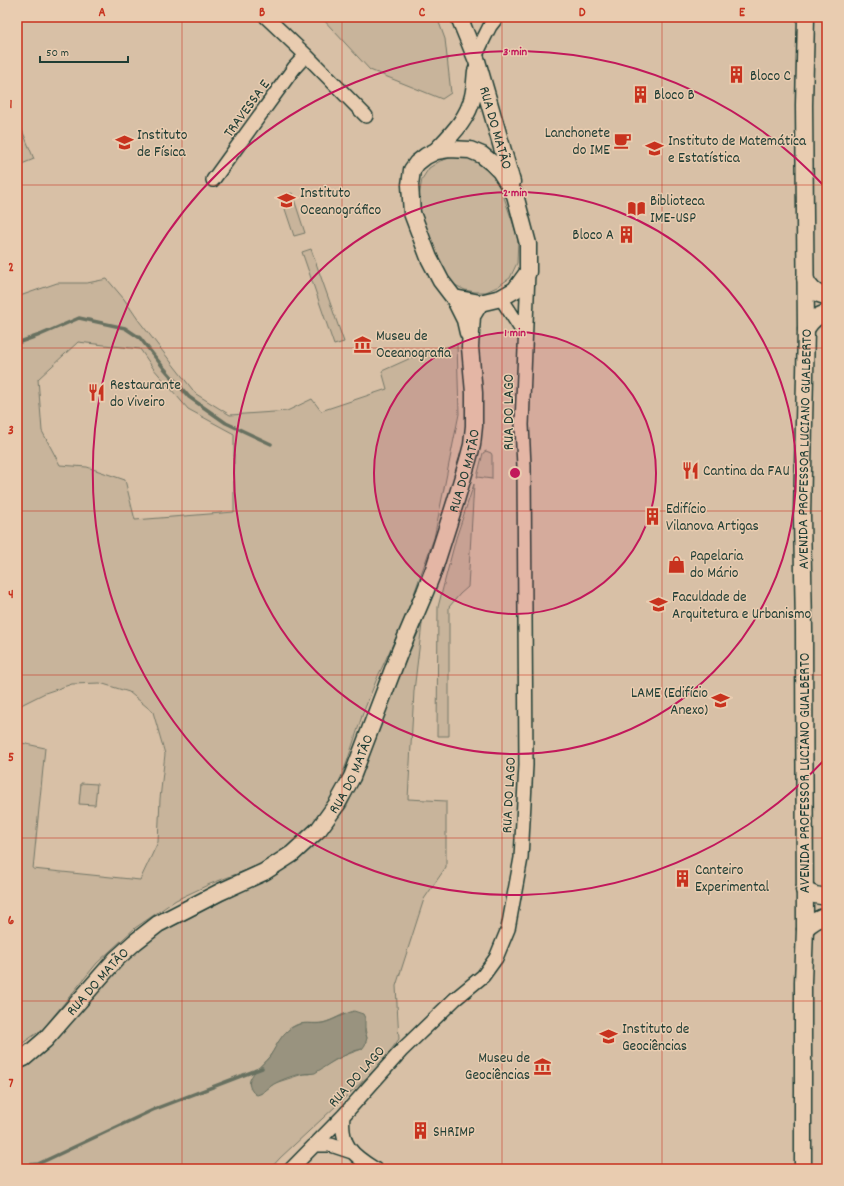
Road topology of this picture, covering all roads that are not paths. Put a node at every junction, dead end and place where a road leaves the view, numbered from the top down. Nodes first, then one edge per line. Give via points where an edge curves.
1 (266, 17) edge
2 (460, 17) edge
3 (497, 17) edge
4 (806, 17) edge
5 (306, 55) junction
6 (476, 59) junction
7 (366, 116) dead end
8 (436, 151) junction
9 (213, 180) dead end
10 (516, 195) junction
11 (528, 272) junction
12 (806, 278) junction
13 (827, 296) edge
14 (454, 298) junction
15 (500, 298) junction
16 (480, 303) junction
17 (827, 313) edge
18 (806, 329) junction
19 (525, 335) junction
20 (470, 347) junction
21 (804, 890) junction
22 (827, 897) edge
23 (827, 916) edge
24 (805, 929) junction
25 (17, 1061) edge
26 (343, 1116) junction
27 (315, 1145) junction
28 (352, 1152) junction
29 (292, 1169) edge
30 (375, 1169) edge
31 (803, 1169) edge

1 - 5 street
2 - 6 street, RUA DO MATÃO
3 - 6 street via 490,26
4 - 12 street, AVENIDA PROFESSOR LUCIANO GUALBERTO
5 - 7 street
5 - 9 street, TRAVESSA E
6 - 8 street, RUA DO MATÃO via 471,104 458,127
6 - 10 street, RUA DO MATÃO
8 - 10 street via 470,150 482,155 500,171
8 - 14 street via 417,163 412,170 412,213 429,258 441,281
10 - 11 street via 528,244
11 - 15 street via 515,290
11 - 19 street, RUA DO LAGO
12 - 13 street via 816,293
12 - 18 street, AVENIDA PROFESSOR LUCIANO GUALBERTO
14 - 16 street
14 - 20 street, RUA DO MATÃO via 465,320
15 - 16 street
15 - 19 street
16 - 20 street, RUA DO MATÃO via 472,316
17 - 18 street via 816,317
18 - 21 street, AVENIDA PROFESSOR LUCIANO GUALBERTO via 802,516
19 - 26 street, RUA DO LAGO via 522,425 526,765 520,858 508,929 496,958 483,976 402,1050
20 - 25 street, RUA DO MATÃO via 474,393 472,445 434,569 352,777 337,804 319,829 292,854 264,872 158,924 135,942 116,959 45,1040
21 - 22 street
21 - 24 street, AVENIDA PROFESSOR LUCIANO GUALBERTO
23 - 24 street via 812,922
24 - 31 street, AVENIDA PROFESSOR LUCIANO GUALBERTO
26 - 27 street, RUA DO LAGO
26 - 28 street via 342,1133
27 - 28 street via 331,1145
27 - 29 street, RUA DO LAGO
28 - 30 street

